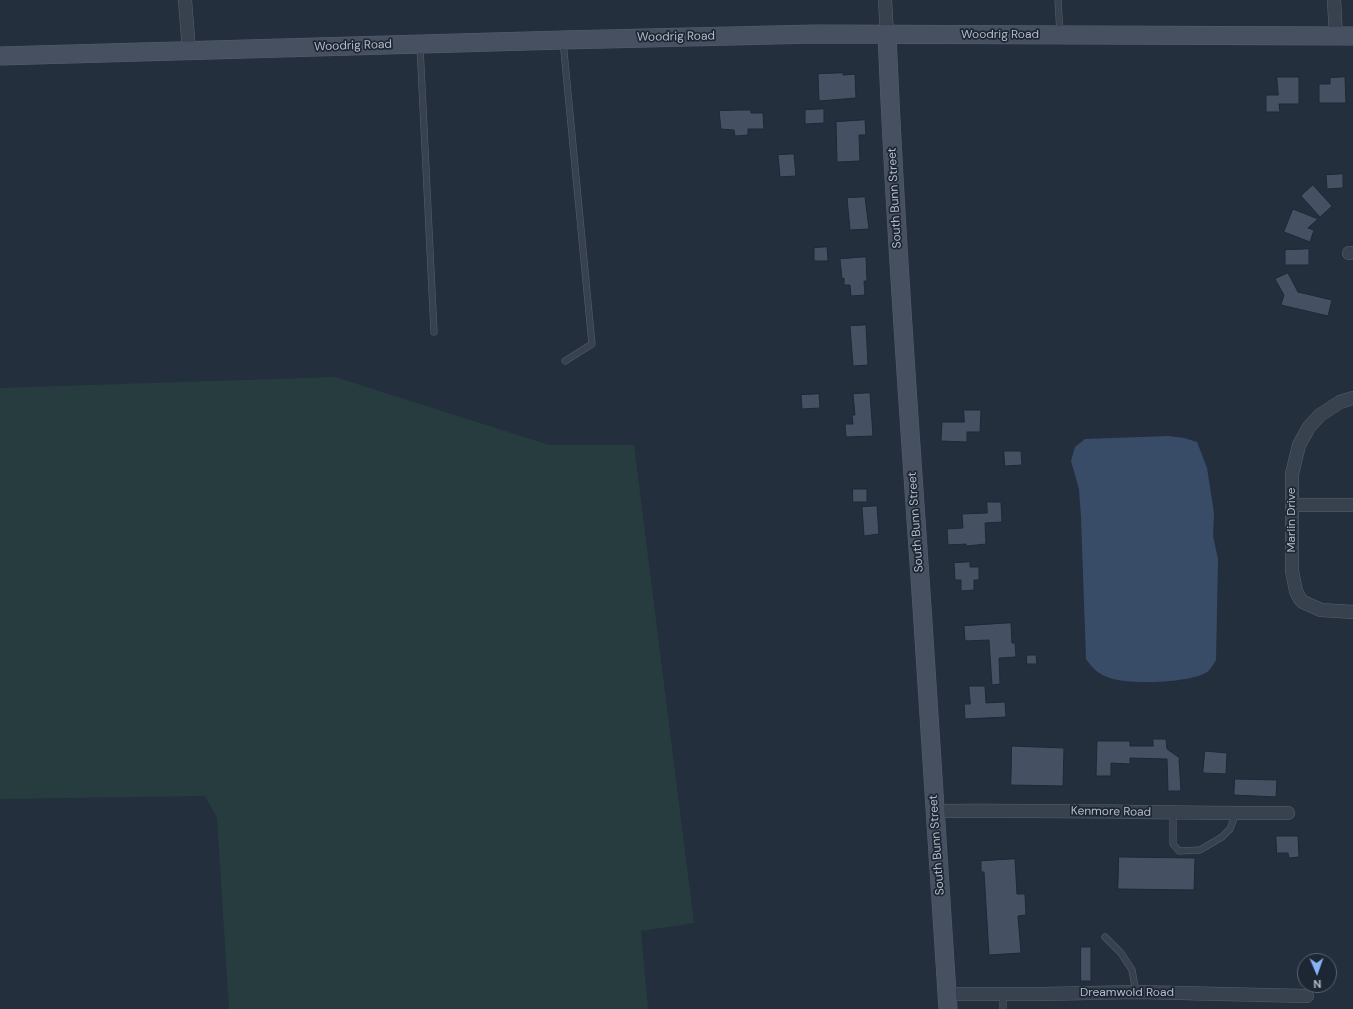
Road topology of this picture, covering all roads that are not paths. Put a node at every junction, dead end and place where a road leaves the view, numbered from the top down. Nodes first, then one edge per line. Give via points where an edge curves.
1 (185, 0) edge
2 (885, 0) edge
3 (1058, 0) edge
4 (1334, 0) edge
5 (887, 34) junction
6 (1060, 35) junction
7 (1345, 36) edge
8 (562, 40) junction
9 (420, 44) junction
10 (189, 51) junction
11 (0, 56) edge
12 (434, 332) dead end
13 (565, 361) dead end
14 (1353, 398) edge
15 (1293, 505) junction
16 (1353, 505) edge
17 (1353, 612) edge
18 (935, 811) junction
19 (1173, 813) junction
20 (1236, 813) junction
21 (1288, 813) dead end
22 (1105, 937) dead end
23 (1136, 992) junction
24 (1003, 993) junction
25 (1307, 996) dead end
26 (947, 1001) edge
27 (1003, 1009) edge

1 - 10 street
2 - 5 street
3 - 6 lane
4 - 7 street
5 - 6 street, Woodrig Road
5 - 8 street, Woodrig Road
5 - 18 street, South Bunn Street via 905,367
6 - 7 street, Woodrig Road
8 - 9 street, Woodrig Road
8 - 13 lane via 592,344
9 - 10 street, Woodrig Road
9 - 12 lane
10 - 11 street, Woodrig Road
14 - 15 street, Marlin Drive via 1340,402 1320,415 1309,427 1299,445 1292,474
15 - 16 street
15 - 17 street, Marlin Drive via 1292,571 1293,582 1300,599 1321,610
18 - 19 street, Kenmore Road
18 - 26 street, South Bunn Street
19 - 20 street, Kenmore Road
19 - 20 lane via 1173,844 1179,851 1190,851 1200,850 1222,837 1230,829
20 - 21 street, Kenmore Road
22 - 23 lane via 1121,953 1132,970
23 - 24 street, Dreamwold Road
23 - 25 street, Dreamwold Road
24 - 26 street, Dreamwold Road
24 - 27 lane

